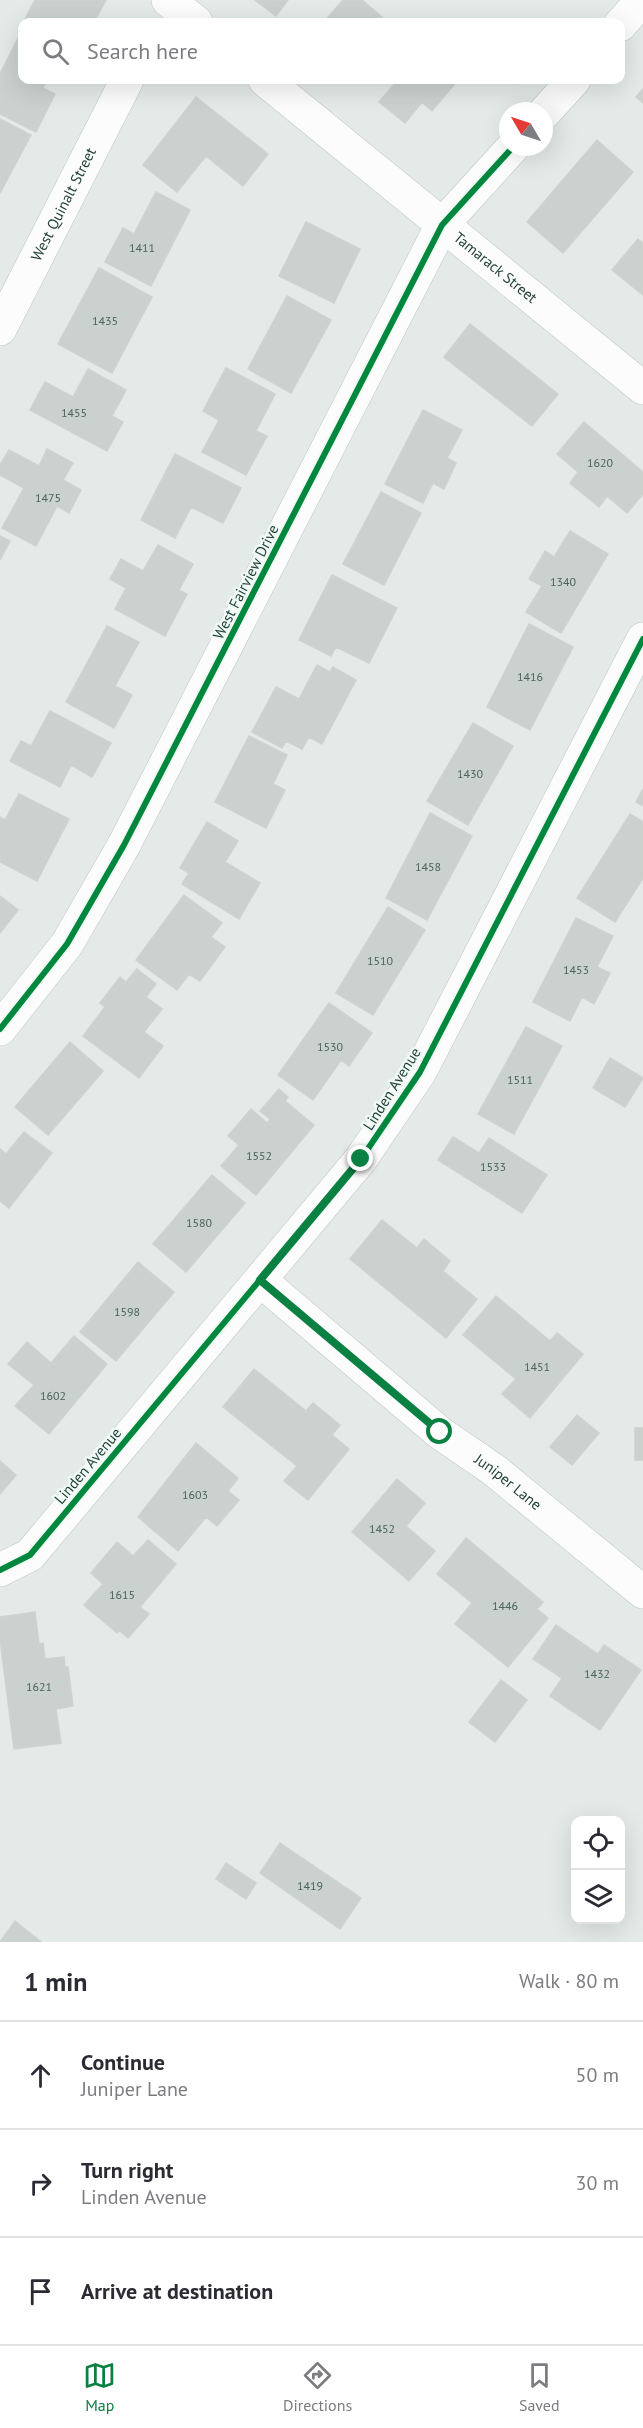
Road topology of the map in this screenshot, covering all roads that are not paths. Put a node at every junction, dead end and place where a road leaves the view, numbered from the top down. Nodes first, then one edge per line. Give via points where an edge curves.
1 (168, 0) edge
2 (642, 0) edge
3 (158, 18) edge
4 (191, 18) edge
5 (625, 20) edge
6 (125, 84) edge
7 (270, 84) edge
8 (570, 84) edge
9 (553, 103) edge
10 (505, 156) edge
11 (442, 225) junction
12 (0, 329) edge
13 (643, 388) edge
14 (643, 639) edge
15 (0, 1029) edge
16 (260, 1280) junction
17 (0, 1570) edge
18 (643, 1592) edge

1 - 3 street
1 - 4 street
2 - 5 street
6 - 12 street, West Quinalt Street
7 - 11 street, Tamarack Street
8 - 9 street
10 - 11 street, West Fairview Drive
11 - 13 street, Tamarack Street
11 - 15 street, West Fairview Drive via 124,845 67,944
14 - 16 street, Linden Avenue via 420,1072 361,1159
16 - 17 street, Linden Avenue via 30,1555
16 - 18 street, Juniper Lane via 440,1432 494,1470

